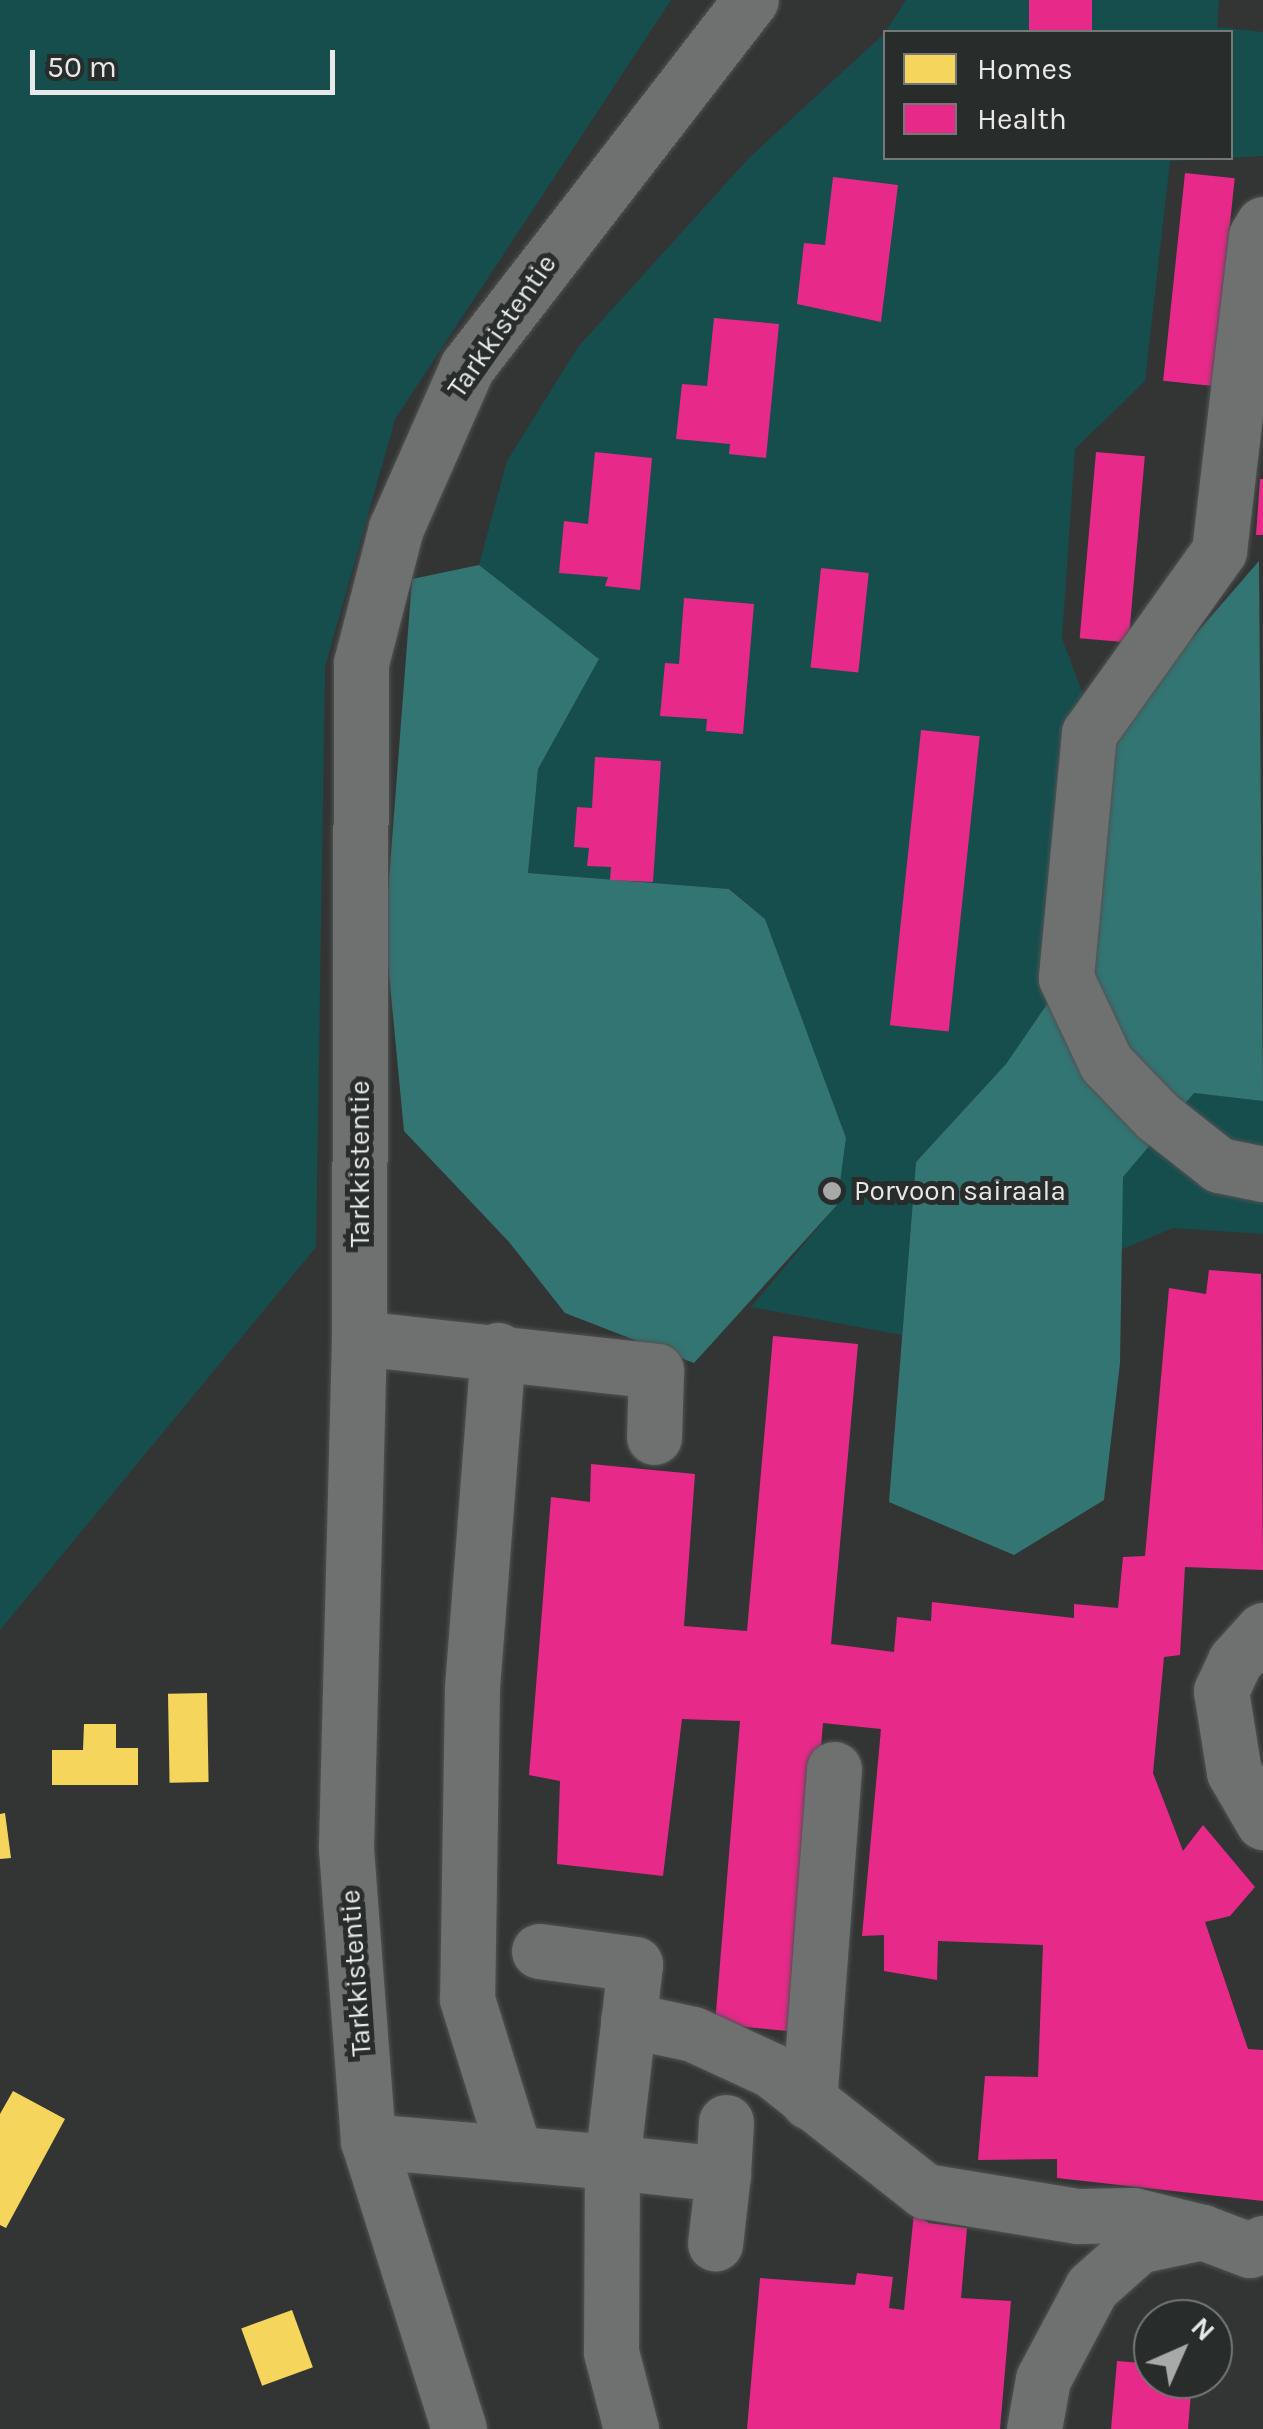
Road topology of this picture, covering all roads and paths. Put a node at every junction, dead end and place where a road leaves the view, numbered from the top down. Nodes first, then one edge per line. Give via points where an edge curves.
1 (751, 0) edge
2 (1263, 224) edge
3 (1263, 1174) edge
4 (359, 1338) junction
5 (498, 1350) junction
6 (654, 1436) dead end
7 (1263, 1630) edge
8 (834, 1770) dead end
9 (1263, 1822) edge
10 (539, 1951) dead end
11 (628, 2020) junction
12 (808, 2102) junction
13 (368, 2141) junction
14 (515, 2154) junction
15 (612, 2162) junction
16 (715, 2244) dead end
17 (1244, 2253) edge
18 (459, 2429) edge
19 (631, 2429) edge
20 (1034, 2429) edge

1 - 4 street, Tarkkistentie via 467,367 396,528 361,663
2 - 3 street via 1256,236 1219,551 1089,733 1066,978 1106,1063 1156,1116 1219,1165
4 - 5 street
4 - 13 street, Tarkkistentie via 346,1847
5 - 6 street via 656,1370
5 - 14 street via 472,1688 467,1999
7 - 9 street via 1235,1661 1222,1690 1234,1772
8 - 12 street
10 - 11 street via 635,1964
11 - 12 street via 693,2034 771,2070
11 - 15 street
12 - 17 street via 925,2191 1078,2216 1133,2215
13 - 14 street
13 - 18 street, Tarkkistentie
14 - 15 street
15 - 16 street via 725,2148
15 - 19 street via 611,2352
17 - 20 street via 1138,2246 1092,2286 1043,2379

